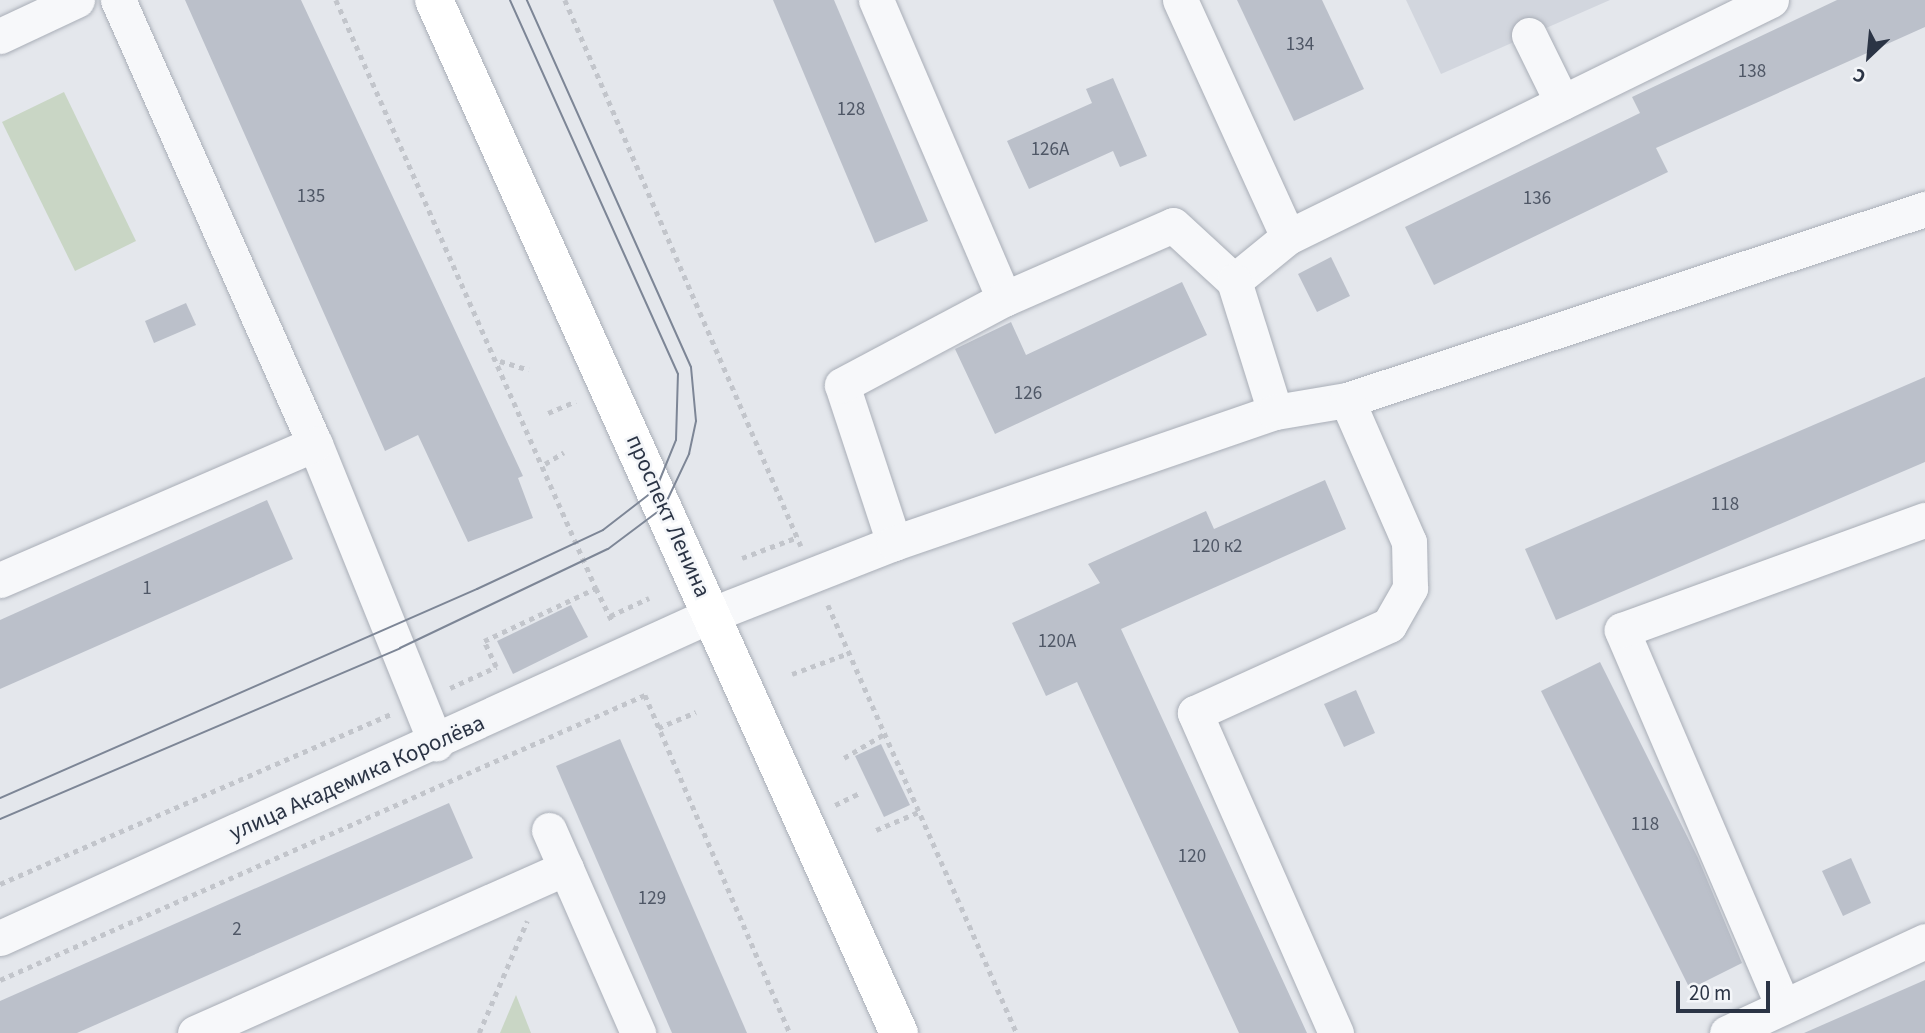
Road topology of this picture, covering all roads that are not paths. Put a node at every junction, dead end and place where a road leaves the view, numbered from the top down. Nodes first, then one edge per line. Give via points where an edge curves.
1 (77, 0) edge
2 (118, 0) edge
3 (434, 0) edge
4 (876, 0) edge
5 (1180, 0) edge
6 (1770, 0) edge
7 (1529, 35) dead end
8 (0, 36) edge
9 (1562, 102) junction
10 (1925, 209) edge
11 (1288, 237) junction
12 (1234, 281) junction
13 (1004, 299) junction
14 (1347, 400) junction
15 (1275, 412) junction
16 (315, 444) junction
17 (1925, 520) edge
18 (894, 543) junction
19 (0, 580) edge
20 (713, 614) junction
21 (436, 743) junction
22 (549, 830) dead end
23 (556, 872) junction
24 (0, 938) edge
25 (1925, 941) edge
26 (1782, 1004) junction
27 (195, 1033) edge
28 (638, 1033) edge
29 (899, 1033) edge
30 (1336, 1033) edge
31 (1727, 1033) edge

1 - 8 street
2 - 16 street
3 - 20 main road, проспект Ленина
4 - 13 street
5 - 11 street
6 - 9 street
7 - 9 street
9 - 11 street
10 - 14 street, улица Академика Королёва
11 - 12 street
12 - 13 street via 1173,225
12 - 15 street
13 - 18 street via 842,385
14 - 15 street, улица Академика Королёва
14 - 30 street via 1409,542 1410,587 1389,625 1195,713
15 - 18 street, улица Академика Королёва
16 - 19 street
16 - 21 street
17 - 26 street via 1622,630
18 - 20 street, улица Академика Королёва
20 - 21 street, улица Академика Королёва
20 - 29 main road, проспект Ленина
21 - 24 street, улица Академика Королёва
22 - 23 street
23 - 27 street
23 - 28 street
25 - 26 street
26 - 31 street

